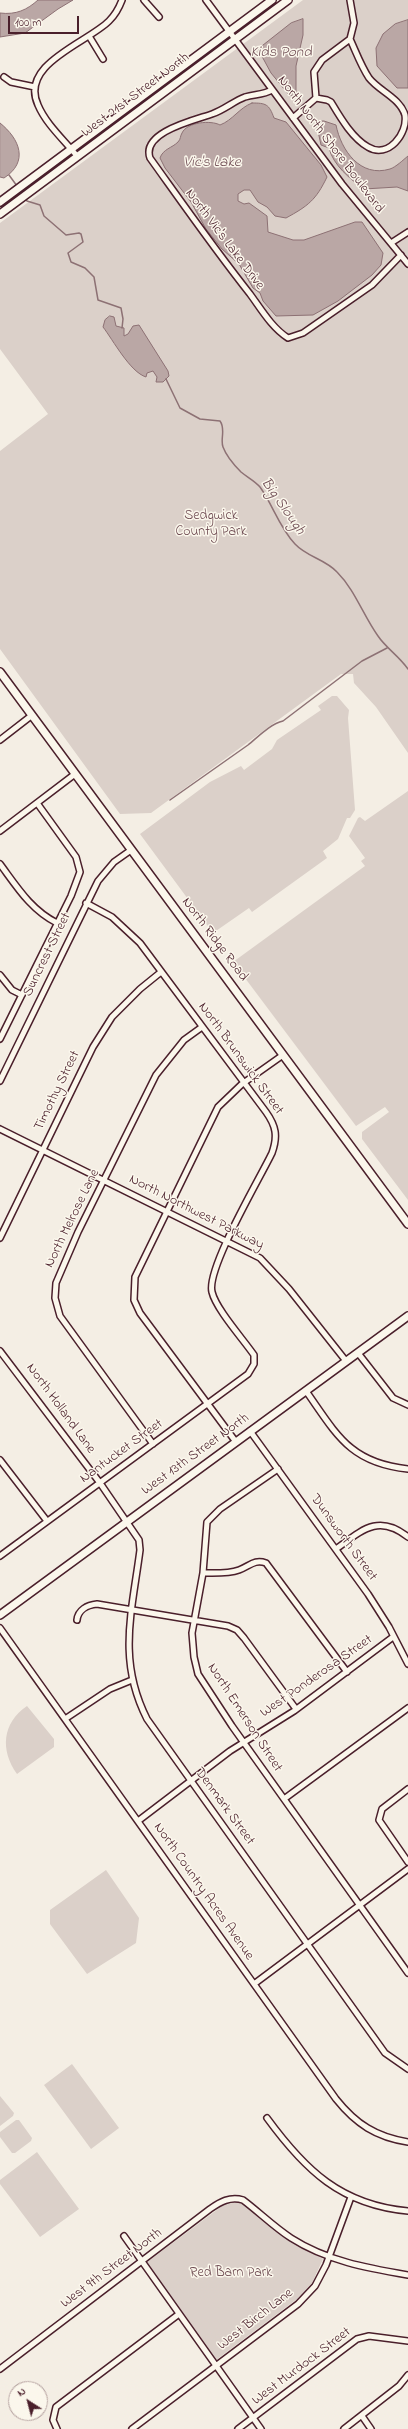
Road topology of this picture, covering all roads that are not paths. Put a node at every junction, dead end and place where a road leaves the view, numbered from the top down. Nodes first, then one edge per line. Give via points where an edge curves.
1 (122, 0) edge
2 (144, 0) edge
3 (206, 0) edge
4 (272, 0) edge
5 (288, 0) edge
6 (350, 0) edge
7 (158, 17) dead end
8 (229, 32) junction
9 (89, 36) junction
10 (235, 39) junction
11 (350, 39) junction
12 (103, 58) dead end
13 (4, 77) dead end
14 (35, 87) junction
15 (272, 90) junction
16 (316, 98) junction
17 (293, 118) junction
18 (71, 149) junction
19 (77, 156) junction
20 (0, 202) edge
21 (0, 214) edge
22 (408, 232) edge
23 (391, 243) junction
24 (401, 254) junction
25 (408, 264) edge
26 (0, 672) edge
27 (31, 716) junction
28 (0, 740) edge
29 (75, 774) junction
30 (37, 803) junction
31 (0, 831) edge
32 (131, 850) junction
33 (0, 864) edge
34 (86, 903) junction
35 (57, 923) junction
36 (161, 972) junction
37 (0, 976) edge
38 (22, 995) junction
39 (202, 1027) junction
40 (0, 1039) edge
41 (283, 1055) junction
42 (0, 1081) edge
43 (244, 1082) junction
44 (0, 1129) edge
45 (43, 1150) junction
46 (105, 1180) junction
47 (167, 1210) junction
48 (408, 1224) edge
49 (0, 1238) edge
50 (228, 1241) junction
51 (408, 1316) edge
52 (0, 1351) edge
53 (358, 1352) junction
54 (346, 1361) junction
55 (254, 1364) joint
56 (306, 1391) junction
57 (208, 1404) junction
58 (408, 1405) edge
59 (250, 1431) junction
60 (236, 1442) junction
61 (153, 1444) junction
62 (0, 1460) edge
63 (278, 1469) junction
64 (408, 1469) edge
65 (100, 1483) junction
66 (47, 1521) junction
67 (128, 1521) junction
68 (408, 1537) edge
69 (336, 1550) junction
70 (0, 1556) edge
71 (203, 1573) junction
72 (132, 1610) junction
73 (0, 1615) edge
74 (77, 1620) dead end
75 (194, 1620) junction
76 (0, 1628) edge
77 (393, 1637) junction
78 (408, 1664) edge
79 (347, 1672) junction
80 (132, 1680) junction
81 (296, 1708) junction
82 (408, 1708) edge
83 (65, 1719) junction
84 (243, 1742) junction
85 (191, 1781) junction
86 (408, 1789) edge
87 (284, 1799) junction
88 (138, 1821) junction
89 (408, 1862) edge
90 (408, 1869) edge
91 (359, 1905) junction
92 (307, 1944) junction
93 (408, 1973) edge
94 (254, 1984) junction
95 (408, 2069) edge
96 (267, 2118) dead end
97 (408, 2142) edge
98 (352, 2197) junction
99 (408, 2211) edge
100 (124, 2236) dead end
101 (329, 2256) junction
102 (142, 2262) junction
103 (408, 2275) edge
104 (179, 2314) junction
105 (408, 2341) edge
106 (216, 2366) junction
107 (0, 2369) edge
108 (408, 2375) edge
109 (362, 2416) junction
110 (253, 2418) junction
111 (57, 2429) edge
112 (132, 2429) edge
113 (238, 2429) edge
114 (260, 2429) edge
115 (344, 2429) edge
116 (371, 2429) edge

1 - 9 street via 110,20
2 - 7 street
3 - 8 street, North North Shore Boulevard
4 - 8 main road, West 21st Street North
5 - 10 main road, West 21st Street North
6 - 11 street via 354,23
8 - 10 street, North North Shore Boulevard
8 - 18 main road, West 21st Street North
9 - 12 street
9 - 14 street via 47,65
10 - 15 street, North North Shore Boulevard
10 - 19 main road, West 21st Street North
11 - 16 street via 322,60 314,72
11 - 16 street via 370,78 402,109 406,120 404,133 390,146 375,150 368,148 351,131 331,102
13 - 14 street via 11,82
14 - 18 street via 36,99 43,116
15 - 17 street, North North Shore Boulevard
15 - 24 street, North Vic's Lake Drive via 245,97 213,114 175,126 152,142 148,150 150,158 196,224 273,324 288,338 303,332 372,285
16 - 17 street
17 - 23 street, North North Shore Boulevard via 342,184
18 - 19 street
18 - 20 main road, West 21st Street North
19 - 21 main road, West 21st Street North
22 - 23 street
23 - 24 street, North North Shore Boulevard
24 - 25 street, North North Shore Boulevard
26 - 27 main road, North Ridge Road
27 - 28 street
27 - 29 main road, North Ridge Road
29 - 30 street
29 - 32 main road, North Ridge Road
30 - 31 street
30 - 35 street via 76,857 80,872
32 - 34 street, Suncrest Street via 105,872
32 - 41 main road, North Ridge Road
33 - 35 street via 26,900 42,916
34 - 36 street, North Brunswick Street via 118,922 140,943
34 - 42 street, Suncrest Street
35 - 38 street
36 - 39 street, North Brunswick Street
36 - 45 street, Timothy Street via 112,1017 104,1029
37 - 38 street via 12,990
38 - 40 street
39 - 43 street, North Brunswick Street
39 - 46 street, North Melrose Lane via 184,1040 156,1075
41 - 43 street
41 - 48 main road, North Ridge Road
43 - 47 street via 218,1107
43 - 50 street, North Brunswick Street via 272,1120 276,1135 275,1143
44 - 45 street, North Northwest Parkway
45 - 46 street, North Northwest Parkway
45 - 49 street, Timothy Street
46 - 47 street, North Northwest Parkway
46 - 61 street, North Melrose Lane via 61,1270 55,1298 60,1316
47 - 50 street, North Northwest Parkway
47 - 57 street via 134,1277 134,1300 140,1313
50 - 54 street, North Northwest Parkway via 260,1258 289,1289
50 - 55 street, North Brunswick Street via 214,1274 212,1293 254,1355
51 - 53 main road, West 13th Street North
52 - 65 street, North Holland Lane
53 - 54 main road, West 13th Street North
53 - 58 street via 393,1398
54 - 56 main road, West 13th Street North
55 - 57 street, Nantucket Street via 248,1374
56 - 59 main road, West 13th Street North
56 - 64 street via 338,1435 351,1448 379,1464
57 - 60 street
57 - 61 street, Nantucket Street
59 - 60 main road, West 13th Street North
59 - 63 street, Dunsworth Street
60 - 67 main road, West 13th Street North
61 - 65 street, Nantucket Street
62 - 66 street
63 - 69 street, Dunsworth Street
63 - 71 street, North Emerson Street via 220,1509 208,1522
65 - 66 street, Nantucket Street
65 - 67 street, North Holland Lane
66 - 70 street, Nantucket Street
67 - 72 street, Denmark Street via 140,1544
67 - 73 main road, West 13th Street North
68 - 69 street via 398,1531 368,1526
69 - 77 street, Dunsworth Street via 368,1594
71 - 75 street, North Emerson Street
71 - 79 street via 228,1573 254,1562 266,1563
72 - 74 street via 91,1605 82,1609
72 - 75 street
72 - 80 street, Denmark Street via 127,1651
75 - 81 street via 237,1630
75 - 84 street, North Emerson Street via 192,1646 198,1674
76 - 83 street, North Country Acres Avenue
77 - 78 street, Dunsworth Street
77 - 79 street, West Ponderosa Street
79 - 81 street, West Ponderosa Street
80 - 83 street via 110,1689
80 - 85 street, Denmark Street via 147,1719
81 - 84 street, West Ponderosa Street
82 - 87 street
83 - 88 street, North Country Acres Avenue
84 - 85 street, West Ponderosa Street
84 - 87 street, North Emerson Street
85 - 88 street, West Ponderosa Street
85 - 92 street, Denmark Street
86 - 89 street via 382,1809 379,1820
87 - 91 street, North Emerson Street
88 - 94 street, North Country Acres Avenue
90 - 91 street
91 - 92 street
91 - 93 street, North Emerson Street
92 - 94 street
92 - 95 street, Denmark Street via 385,2053
94 - 97 street, North Country Acres Avenue via 336,2099 355,2120 375,2134
96 - 98 street via 286,2144 312,2172
98 - 99 street via 390,2209
98 - 101 street, West Birch Lane
100 - 102 street
101 - 102 street, West 9th Street North via 290,2238 243,2200 235,2198 221,2202
101 - 103 street via 354,2266
101 - 106 street, West Birch Lane via 315,2286 298,2304
102 - 104 street
102 - 107 street, West 9th Street North
104 - 106 street
104 - 111 street via 56,2407 53,2420
105 - 110 street, West Murdock Street via 369,2336 357,2339
106 - 110 street
106 - 112 street, West Birch Lane
108 - 109 street via 399,2386
109 - 115 street
109 - 116 street
110 - 113 street, West Murdock Street
110 - 114 street

